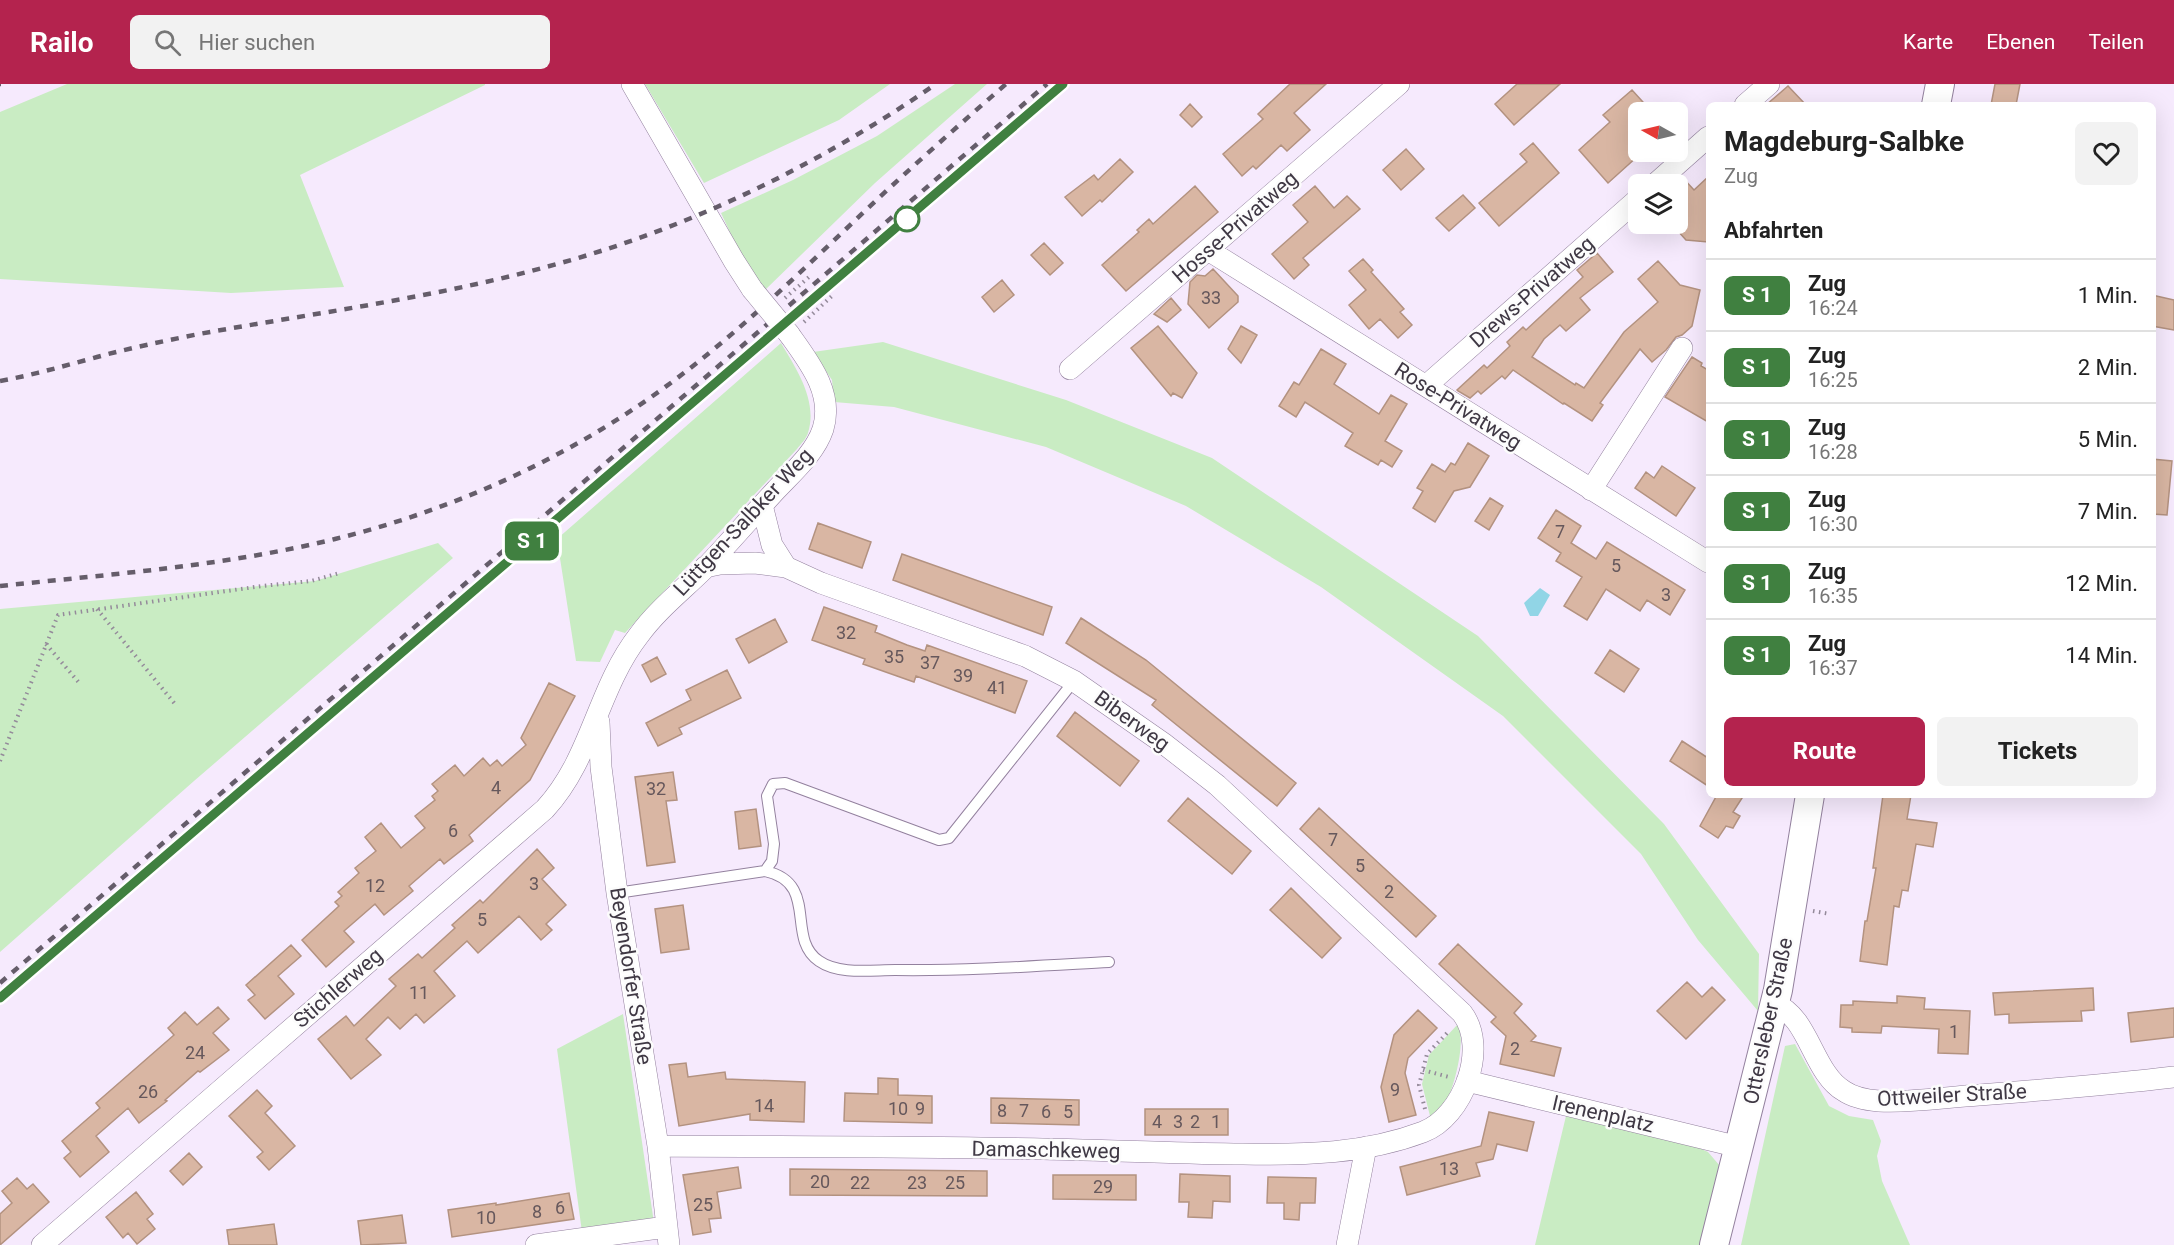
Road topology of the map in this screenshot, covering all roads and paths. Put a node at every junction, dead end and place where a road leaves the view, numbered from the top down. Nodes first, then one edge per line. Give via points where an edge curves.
1 (632, 84) edge
2 (1399, 84) edge
3 (1769, 84) edge
4 (1940, 84) edge
5 (1748, 102) edge
6 (1937, 102) edge
7 (1706, 139) edge
8 (1666, 174) edge
9 (1628, 209) edge
10 (1208, 250) junction
11 (809, 277) dead end
12 (834, 294) dead end
13 (771, 312) junction
14 (789, 334) junction
15 (1682, 348) dead end
16 (1070, 369) dead end
17 (1427, 385) junction
18 (1591, 490) junction
19 (762, 505) junction
20 (1706, 561) edge
21 (705, 567) junction
22 (786, 567) junction
23 (340, 573) dead end
24 (97, 609) junction
25 (46, 644) junction
26 (1074, 681) junction
27 (81, 685) dead end
28 (175, 704) dead end
29 (601, 706) junction
30 (0, 761) edge
31 (1809, 798) edge
32 (765, 871) junction
33 (617, 894) junction
34 (1823, 913) dead end
35 (1830, 914) dead end
36 (1109, 962) dead end
37 (1775, 1004) junction
38 (1464, 1015) junction
39 (1423, 1070) junction
40 (2174, 1077) edge
41 (1467, 1081) junction
42 (1430, 1129) junction
43 (658, 1146) junction
44 (1365, 1147) junction
45 (1739, 1147) junction
46 (668, 1236) edge
47 (42, 1245) edge
48 (536, 1245) edge
49 (1347, 1245) edge
50 (1714, 1245) edge

1 - 13 street, Lüttgen-Salbker Weg, bridge via 734,261
2 - 10 street, Hosse-Privatweg
3 - 5 street
4 - 6 main road
7 - 8 street
9 - 17 street, Drews-Privatweg
10 - 16 street, Hosse-Privatweg
10 - 17 street, Rose-Privatweg
11 - 13 path
12 - 14 path
13 - 14 street, Lüttgen-Salbker Weg, bridge
14 - 19 street, Lüttgen-Salbker Weg via 818,378 825,400 824,422 817,442
15 - 18 street
17 - 18 street, Rose-Privatweg
18 - 20 street, Rose-Privatweg
19 - 21 street, Lüttgen-Salbker Weg
19 - 22 street via 769,538
21 - 22 street, Biberweg via 755,563
21 - 29 street, Lüttgen-Salbker Weg via 638,636 614,673
22 - 26 street, Biberweg via 1025,656
23 - 24 path via 311,581
24 - 25 path via 58,615
24 - 28 path
25 - 27 path
25 - 30 path
26 - 32 lane via 949,838 939,840 785,783 772,784 766,796 774,844 772,861
26 - 38 street, Biberweg via 1217,785
29 - 33 street, Beyendorfer Straße via 601,767
29 - 47 street, Stichlerweg via 578,761 563,788 544,809
31 - 37 main road, Ottersleber Straße
32 - 33 lane
32 - 36 lane via 788,880 797,894 810,952 832,968 942,970
33 - 43 street, Beyendorfer Straße
34 - 35 path
37 - 40 street, Ottweiler Straße via 1785,1007 1837,1087 1864,1099 1899,1101
37 - 45 main road, Ottersleber Straße
38 - 39 path via 1427,1054
38 - 41 street via 1474,1039
39 - 41 path
39 - 42 path via 1419,1085
41 - 42 street via 1453,1109
41 - 45 street, Irenenplatz
42 - 44 street, Damaschkeweg
43 - 44 street, Damaschkeweg via 1279,1155
43 - 46 street, Beyendorfer Straße
44 - 49 street
45 - 50 main road, Ottersleber Straße
46 - 48 street

